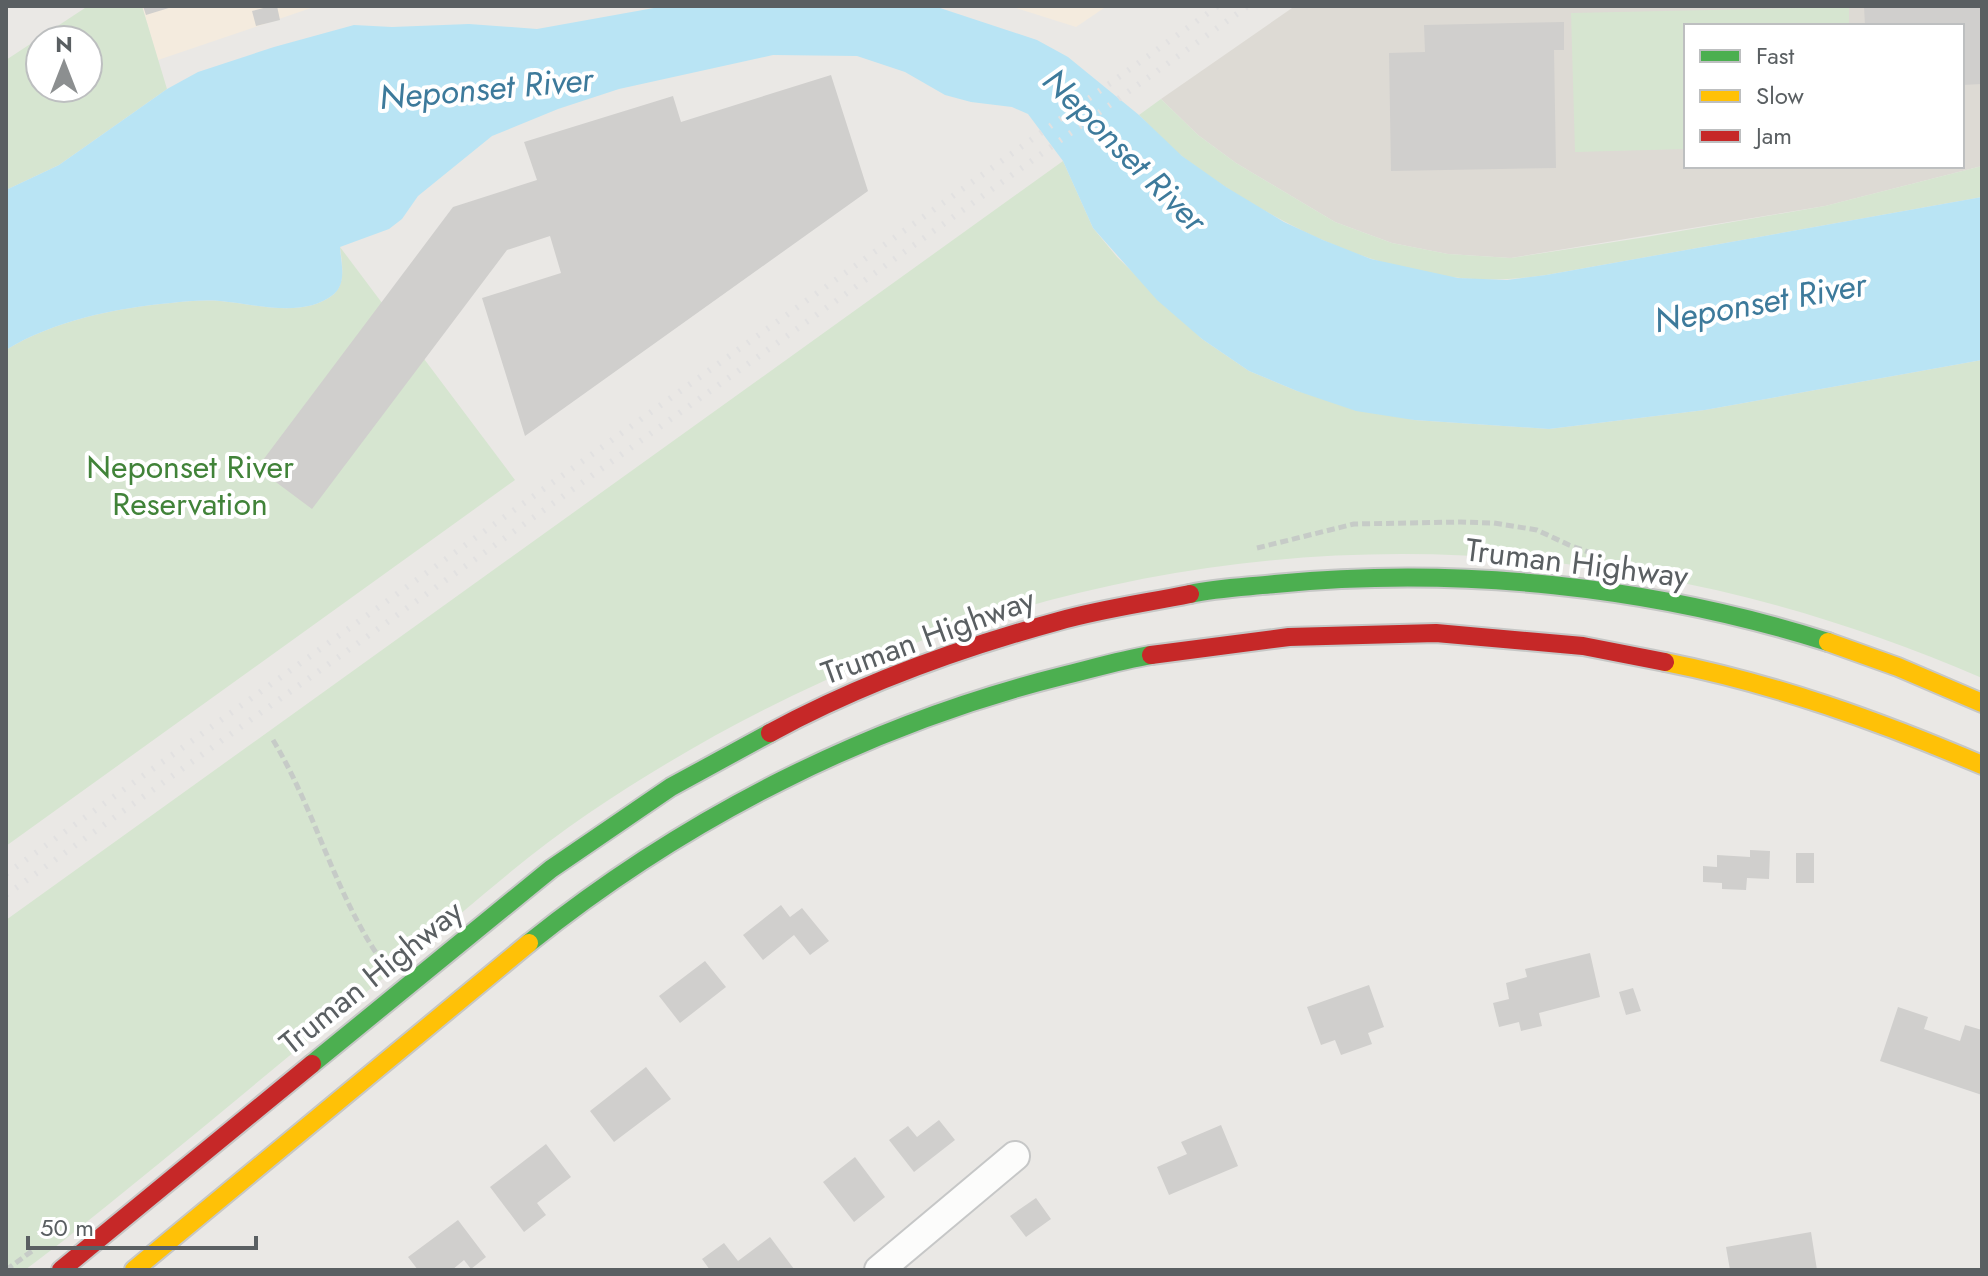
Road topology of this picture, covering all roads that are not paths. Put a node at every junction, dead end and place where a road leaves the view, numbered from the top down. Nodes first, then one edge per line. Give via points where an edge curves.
1 (1982, 703) edge
2 (1982, 765) edge
3 (339, 1070) junction
4 (1015, 1156) dead end
5 (61, 1270) edge
6 (134, 1270) edge
7 (879, 1270) edge

1 - 3 main road, Truman Highway via 1756,622 1647,598 1542,583 1371,575 1300,579 1210,589 1098,611 908,670 734,749 596,835 405,988
2 - 3 main road, Truman Highway via 1823,694 1617,651 1401,632 1289,635 1148,655 954,707 850,747 698,825
3 - 5 main road, Truman Highway
3 - 6 main road, Truman Highway
4 - 7 street

